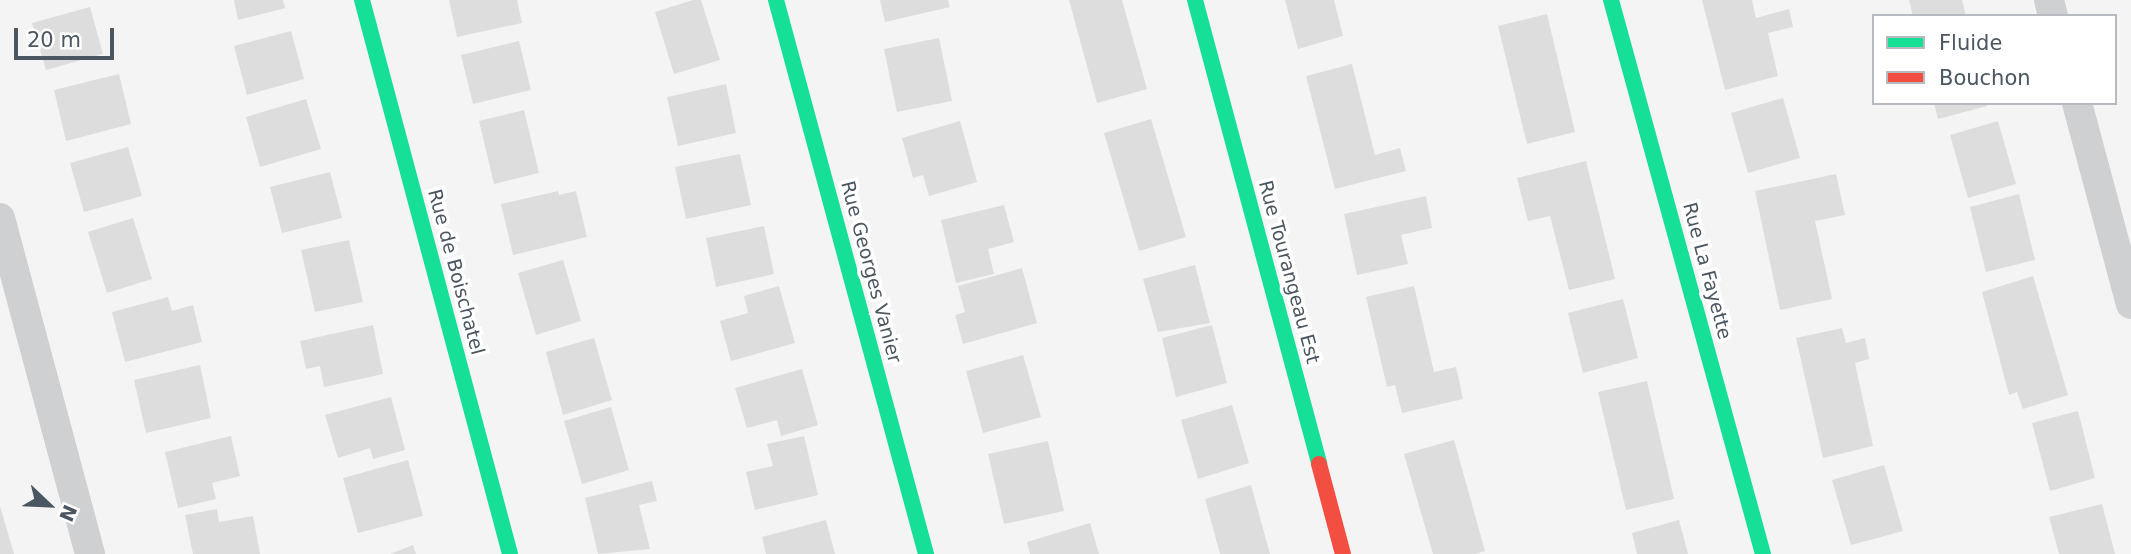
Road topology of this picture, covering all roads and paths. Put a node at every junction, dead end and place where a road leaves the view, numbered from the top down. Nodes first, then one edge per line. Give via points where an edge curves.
1 (362, 0) edge
2 (776, 0) edge
3 (1195, 0) edge
4 (1611, 0) edge
5 (2078, 105) edge
6 (0, 218) edge
7 (2131, 304) edge
8 (90, 554) edge
9 (510, 554) edge
10 (926, 554) edge
11 (1343, 554) edge
12 (1763, 554) edge

1 - 9 street, Rue de Boischatel
2 - 10 street, Rue Georges Vanier
3 - 11 street, Rue Tourangeau Est
4 - 12 street, Rue La Fayette
5 - 7 street
6 - 8 street

